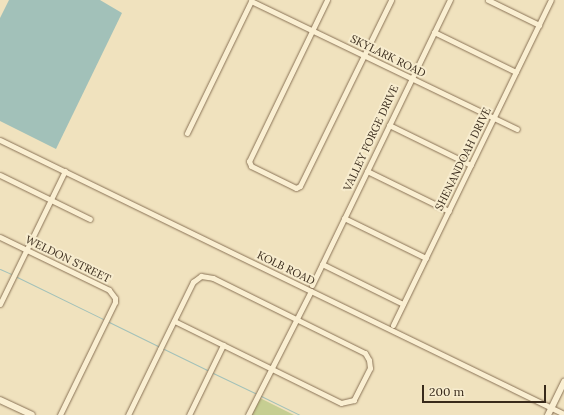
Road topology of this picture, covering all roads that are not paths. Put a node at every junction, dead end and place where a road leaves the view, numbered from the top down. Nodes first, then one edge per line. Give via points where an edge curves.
1 (327, 0) edge
2 (391, 0) edge
3 (450, 0) edge
4 (488, 0) edge
5 (550, 0) edge
6 (539, 25) junction
7 (312, 30) junction
8 (434, 32) junction
9 (364, 55) junction
10 (516, 72) junction
11 (411, 78) junction
12 (494, 118) junction
13 (389, 125) junction
14 (517, 129) dead end
15 (187, 133) dead end
16 (0, 140) edge
17 (471, 165) junction
18 (65, 171) junction
19 (367, 171) junction
20 (0, 175) edge
21 (50, 199) junction
22 (449, 211) junction
23 (344, 218) junction
24 (90, 219) dead end
25 (0, 237) edge
26 (26, 250) junction
27 (426, 258) junction
28 (322, 264) junction
29 (312, 285) dead end
30 (311, 291) junction
31 (0, 304) edge
32 (404, 304) junction
33 (296, 320) junction
34 (174, 321) junction
35 (393, 325) dead end
36 (223, 346) junction
37 (271, 369) junction
38 (564, 382) edge
39 (0, 400) edge
40 (551, 408) junction
41 (564, 414) edge
42 (32, 415) edge
43 (60, 415) edge
44 (128, 415) edge
45 (189, 415) edge
46 (248, 415) edge
47 (548, 415) edge

1 - 7 street
2 - 9 street
3 - 8 street, VALLEY FORGE DRIVE
4 - 6 street
5 - 6 street, SHENANDOAH DRIVE
6 - 10 street, SHENANDOAH DRIVE
7 - 9 street, SKYLARK ROAD
7 - 9 street via 249,161 251,166 294,187 300,186
7 - 15 street, SKYLARK ROAD via 251,1
8 - 10 street
8 - 11 street, VALLEY FORGE DRIVE
9 - 11 street, SKYLARK ROAD
10 - 12 street, SHENANDOAH DRIVE
11 - 12 street, SKYLARK ROAD
11 - 13 street, VALLEY FORGE DRIVE
12 - 14 street, SKYLARK ROAD
12 - 17 street, SHENANDOAH DRIVE
13 - 17 street
13 - 19 street, VALLEY FORGE DRIVE
16 - 18 street, KOLB ROAD
17 - 22 street, SHENANDOAH DRIVE
18 - 21 street
18 - 30 street, KOLB ROAD
19 - 22 street
19 - 23 street, VALLEY FORGE DRIVE
20 - 21 street
21 - 24 street
21 - 26 street
22 - 27 street, SHENANDOAH DRIVE
23 - 27 street
23 - 28 street, VALLEY FORGE DRIVE
25 - 26 street, WELDON STREET
26 - 31 street
26 - 43 street, WELDON STREET via 109,290 115,298
27 - 32 street, SHENANDOAH DRIVE
28 - 29 street, VALLEY FORGE DRIVE
28 - 32 street
30 - 33 street
30 - 40 street, KOLB ROAD
32 - 35 street, SHENANDOAH DRIVE
33 - 34 street via 212,278 201,276 193,282
33 - 37 street
33 - 37 street via 365,353 370,368 354,400 346,403
34 - 36 street
34 - 44 street
36 - 37 street
36 - 45 street
37 - 46 street
38 - 40 street
39 - 42 street
40 - 41 street, KOLB ROAD
40 - 47 street

